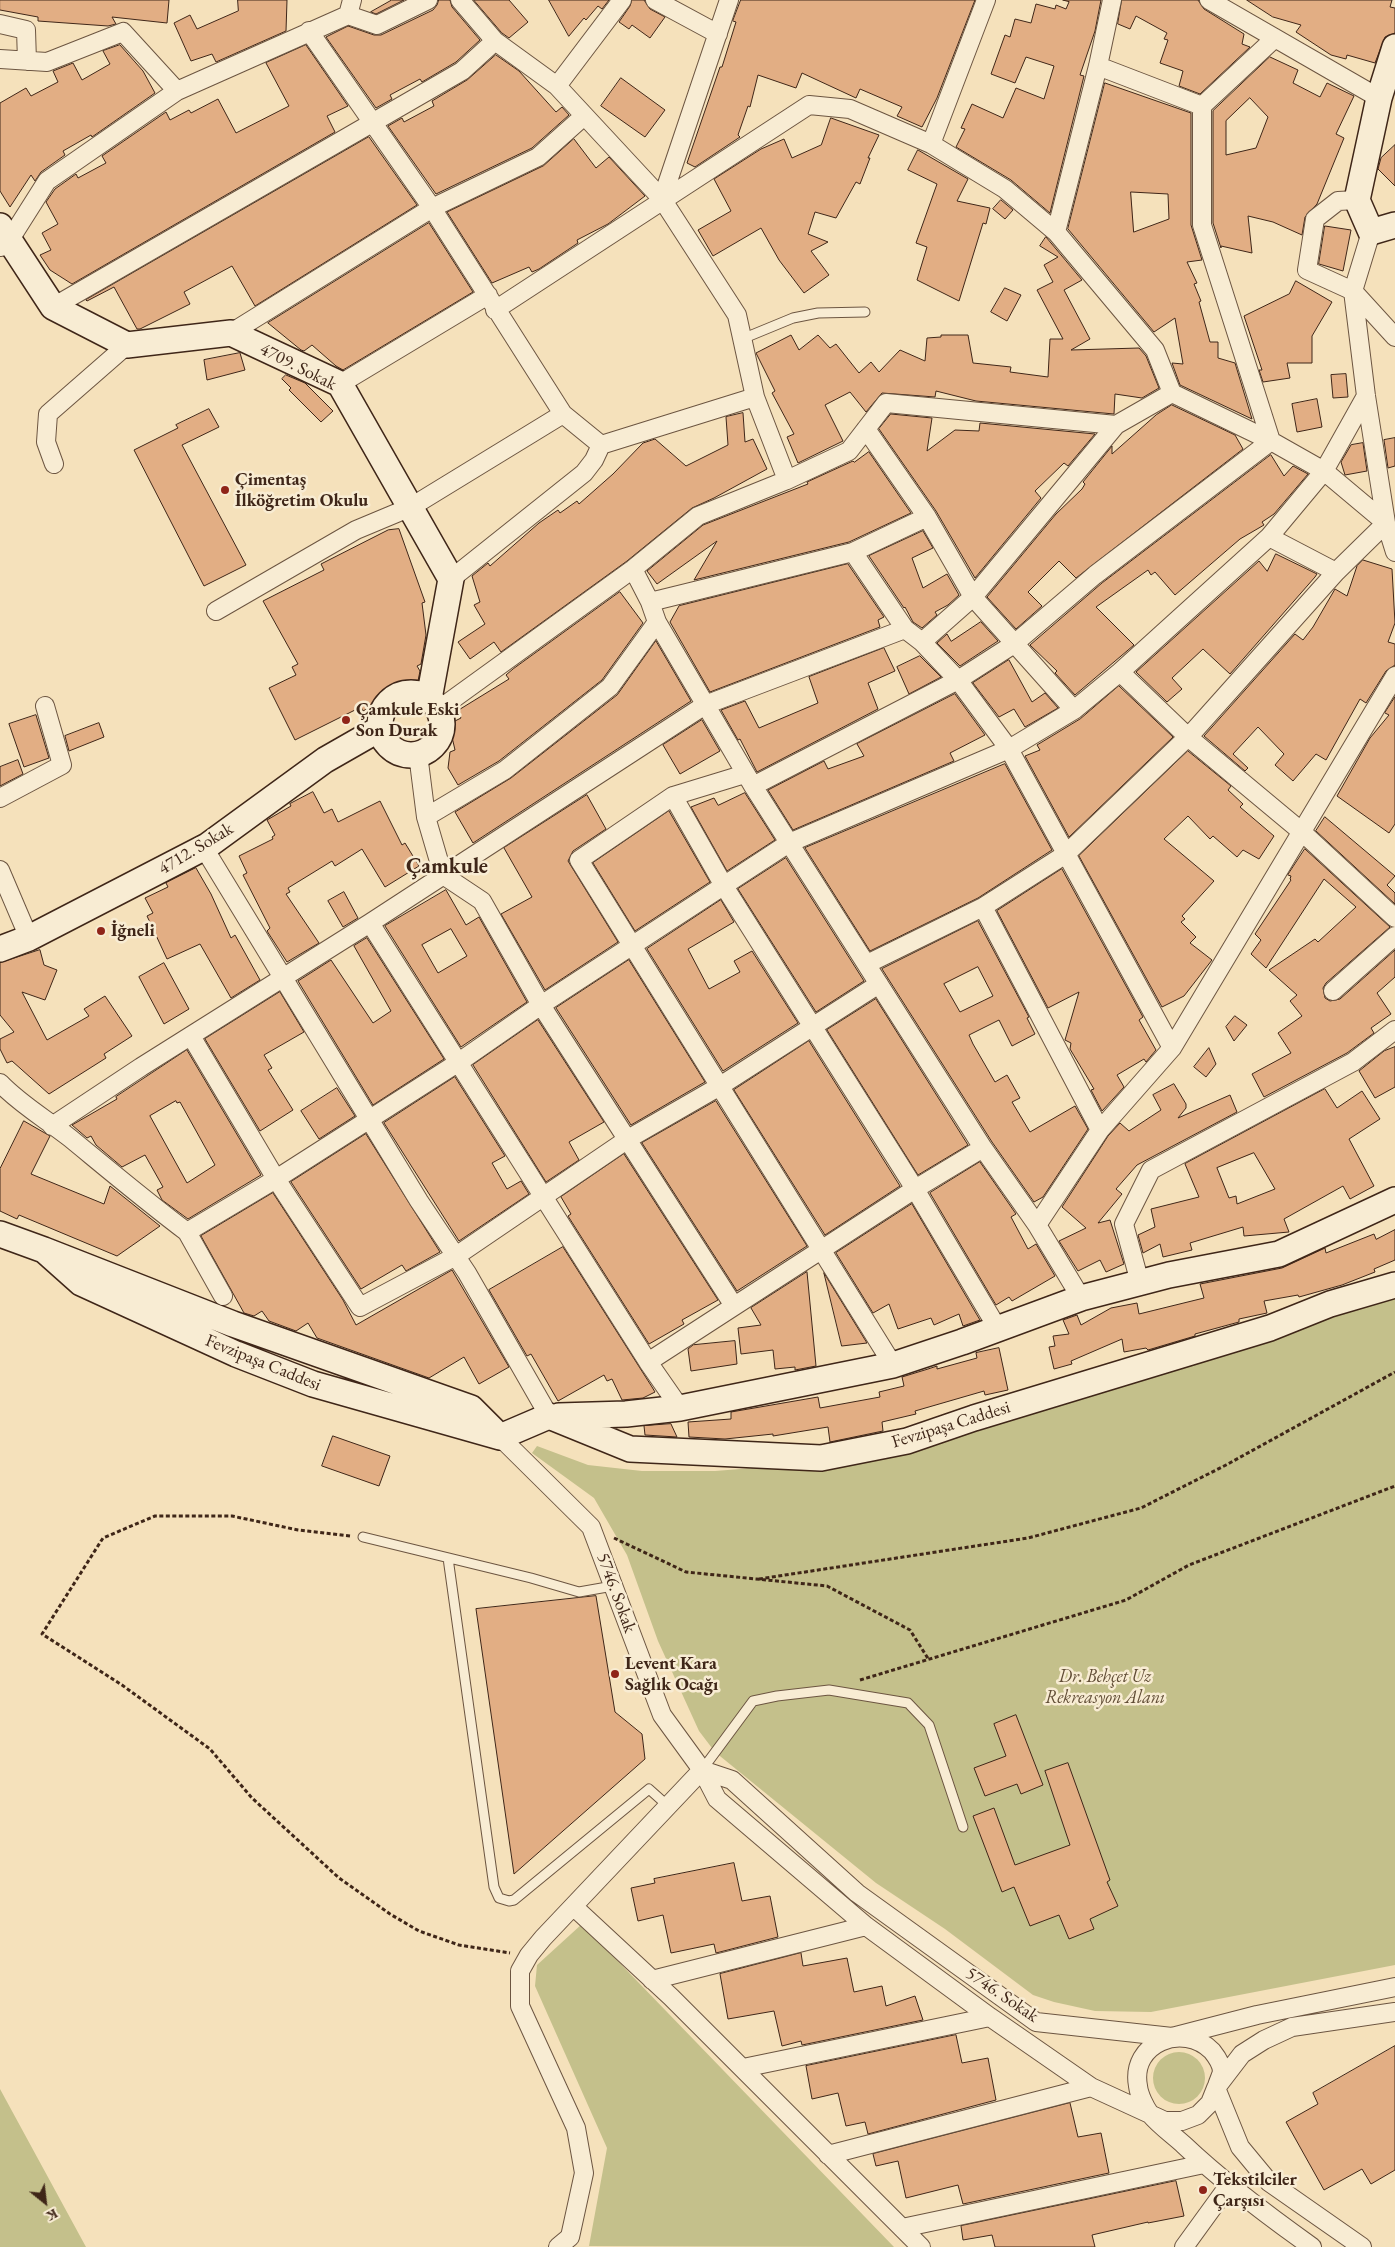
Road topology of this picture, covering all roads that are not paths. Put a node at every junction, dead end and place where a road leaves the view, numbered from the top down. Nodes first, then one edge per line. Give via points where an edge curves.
1 (428, 0) edge
2 (460, 0) edge
3 (622, 0) edge
4 (655, 0) edge
5 (729, 0) edge
6 (986, 0) edge
7 (1112, 0) edge
8 (1209, 0) edge
9 (350, 8) edge
10 (0, 24) edge
11 (309, 31) junction
12 (718, 34) junction
13 (1275, 38) junction
14 (495, 41) junction
15 (1395, 47) edge
16 (0, 59) edge
17 (27, 61) junction
18 (1098, 66) junction
19 (557, 86) junction
20 (177, 91) junction
21 (1379, 98) junction
22 (1202, 106) junction
23 (584, 116) junction
24 (372, 123) junction
25 (931, 144) junction
26 (662, 199) junction
27 (1357, 200) junction
28 (432, 208) junction
29 (1395, 225) edge
30 (1056, 232) junction
31 (1371, 232) junction
32 (3, 238) edge
33 (1353, 291) junction
34 (491, 302) junction
35 (53, 307) junction
36 (865, 312) dead end
37 (231, 333) junction
38 (1395, 337) edge
39 (742, 339) junction
40 (127, 345) junction
41 (340, 384) junction
42 (1172, 394) junction
43 (1366, 396) junction
44 (755, 397) junction
45 (563, 414) junction
46 (1116, 425) junction
47 (866, 429) junction
48 (1272, 441) junction
49 (601, 445) junction
50 (54, 464) dead end
51 (1324, 471) junction
52 (787, 480) junction
53 (411, 507) junction
54 (927, 517) junction
55 (1386, 523) junction
56 (1269, 537) junction
57 (853, 552) junction
58 (1395, 552) edge
59 (633, 569) junction
60 (1336, 572) junction
61 (451, 578) junction
62 (973, 597) junction
63 (650, 602) junction
64 (216, 611) dead end
65 (657, 622) junction
66 (905, 629) junction
67 (922, 642) junction
68 (1014, 644) junction
69 (1120, 672) junction
70 (1395, 676) edge
71 (958, 680) junction
72 (434, 704) junction
73 (705, 705) junction
74 (45, 706) dead end
75 (1074, 710) junction
76 (381, 728) junction
77 (1188, 737) junction
78 (1009, 748) junction
79 (418, 754) junction
80 (749, 780) junction
81 (673, 796) junction
82 (0, 798) edge
83 (426, 817) junction
84 (1302, 832) junction
85 (790, 843) junction
86 (204, 848) junction
87 (1066, 854) junction
88 (443, 875) junction
89 (2, 879) edge
90 (724, 886) junction
91 (983, 907) junction
92 (1395, 918) edge
93 (370, 923) junction
94 (1395, 936) edge
95 (29, 938) junction
96 (631, 946) junction
97 (0, 949) edge
98 (867, 964) junction
99 (283, 979) junction
100 (879, 984) junction
101 (1333, 991) dead end
102 (541, 1005) junction
103 (814, 1027) junction
104 (1395, 1030) edge
105 (191, 1036) junction
106 (1172, 1048) junction
107 (459, 1062) junction
108 (0, 1083) edge
109 (720, 1086) junction
110 (369, 1119) junction
111 (52, 1126) junction
112 (1100, 1130) junction
113 (628, 1139) junction
114 (983, 1148) junction
115 (276, 1179) junction
116 (916, 1189) junction
117 (544, 1194) junction
118 (1395, 1200) edge
119 (1036, 1225) junction
120 (187, 1232) junction
121 (0, 1234) edge
122 (821, 1249) junction
123 (456, 1256) junction
124 (1140, 1282) junction
125 (1395, 1285) edge
126 (223, 1296) dead end
127 (1081, 1298) junction
128 (734, 1306) junction
129 (998, 1329) junction
130 (648, 1362) junction
131 (893, 1365) junction
132 (680, 1408) junction
133 (549, 1416) junction
134 (500, 1437) junction
135 (363, 1537) road end
136 (448, 1558) junction
137 (613, 1586) junction
138 (702, 1770) junction
139 (668, 1806) junction
140 (963, 1827) dead end
141 (574, 1907) junction
142 (866, 1926) junction
143 (652, 1980) junction
144 (1395, 1987) edge
145 (1395, 2012) edge
146 (990, 2017) junction
147 (1172, 2037) junction
148 (743, 2068) junction
149 (1091, 2087) junction
150 (1216, 2088) junction
151 (1150, 2114) junction
152 (828, 2155) junction
153 (1204, 2164) junction
154 (1229, 2185) junction
155 (902, 2228) junction
156 (567, 2244) edge
157 (921, 2247) edge
158 (1184, 2247) edge
159 (1312, 2247) edge
160 (1362, 2247) edge

1 - 9 street via 377,25
2 - 14 street
3 - 19 street
4 - 12 street
5 - 12 street
6 - 25 street
7 - 18 street
8 - 13 street
9 - 11 street
10 - 17 street via 26,30
11 - 20 street
11 - 24 street
12 - 26 street
13 - 21 street
13 - 22 street
14 - 19 street
14 - 24 street via 462,71
15 - 21 street
16 - 17 street
17 - 20 street via 47,62 123,32
18 - 22 street
18 - 30 street
19 - 23 street
20 - 32 street via 47,181
21 - 27 street
22 - 48 street via 1202,225
23 - 26 street
23 - 28 street via 538,157
24 - 28 street
24 - 35 street
25 - 26 street via 850,109 809,105
25 - 30 street via 1005,189
26 - 34 street
26 - 39 street via 737,315
27 - 31 street
27 - 33 street via 1338,201 1315,219 1308,270
28 - 34 street
28 - 37 street
29 - 31 street
30 - 42 street via 1155,350
31 - 33 street
32 - 35 street
33 - 38 street
33 - 43 street
34 - 41 street
34 - 45 street
35 - 40 street
36 - 39 lane via 818,313 793,318
37 - 40 street
37 - 41 street, 4709. Sokak
39 - 44 street
40 - 50 street via 48,414 46,442
41 - 53 street, 4709. Sokak
42 - 46 street
42 - 48 street
43 - 51 street
43 - 55 street
44 - 49 street
44 - 52 street
45 - 49 street
45 - 53 street
46 - 47 street via 886,403
46 - 62 street
47 - 52 street via 849,451
47 - 54 street
48 - 51 street
48 - 68 street via 1095,575
49 - 61 street via 584,474
51 - 55 street
51 - 56 street
52 - 59 street via 698,516
53 - 61 street, 4709. Sokak
53 - 64 street via 356,530
54 - 57 street
54 - 62 street
55 - 58 street
55 - 60 street
56 - 60 street
56 - 69 street
57 - 63 street
57 - 66 street
59 - 63 street
59 - 72 street
60 - 77 street
61 - 72 street
62 - 67 street
62 - 68 street
63 - 65 street
65 - 73 street
65 - 83 street via 610,687 505,770
66 - 67 street
66 - 73 street
67 - 71 street
68 - 71 street
68 - 75 street
69 - 75 street
69 - 77 street
70 - 84 street
71 - 78 street
71 - 80 street
72 - 76 street via 420,695 400,695 385,709
72 - 79 street via 442,718 440,736 427,750
73 - 80 street
73 - 88 street
74 - 82 street via 62,766
75 - 78 street
76 - 79 street via 384,738 398,752
76 - 86 street, 4712. Sokak via 325,760
77 - 84 street
77 - 87 street
78 - 85 street
78 - 87 street
79 - 83 street
80 - 81 street
80 - 85 street
81 - 90 street
81 - 96 street via 579,860
83 - 88 street
84 - 92 street
84 - 106 street
85 - 90 street
85 - 98 street
86 - 95 street, 4712. Sokak
86 - 99 street
87 - 91 street
87 - 106 street
88 - 93 street
88 - 102 street via 482,900
89 - 95 street
90 - 96 street
90 - 103 street
91 - 98 street
91 - 112 street
93 - 99 street
93 - 107 street
94 - 101 street
95 - 97 street, 4712. Sokak
96 - 102 street
96 - 109 street
98 - 100 street
99 - 105 street
99 - 110 street
100 - 103 street
100 - 114 street
102 - 107 street
102 - 113 street
103 - 109 street
103 - 116 street
104 - 124 street via 1353,1062 1151,1170 1124,1224
105 - 111 street
105 - 115 street
106 - 112 street
107 - 110 street
107 - 117 street
108 - 111 street via 15,1099
109 - 113 street
109 - 122 street
110 - 115 street
110 - 123 street
111 - 120 street
112 - 119 street
113 - 117 street
113 - 128 street
114 - 116 street
114 - 119 street
115 - 120 street
115 - 123 street via 360,1307
116 - 122 street
116 - 129 street
117 - 123 street
117 - 130 street
118 - 124 street via 1279,1254
119 - 127 street
120 - 126 street
121 - 134 street, Fevzipaşa Caddesi via 233,1324 470,1408
122 - 128 street
122 - 131 street
123 - 133 street
124 - 127 street
125 - 133 street, Fevzipaşa Caddesi via 1330,1304 1270,1328 908,1441 821,1458 630,1449
127 - 129 street
128 - 130 street
129 - 131 street
130 - 132 street
131 - 132 street
132 - 133 street via 626,1414
133 - 134 street
134 - 137 street, 5746. Sokak via 591,1527
135 - 136 lane
136 - 137 lane via 580,1592
136 - 139 lane via 494,1887 499,1898 514,1900 648,1789
137 - 138 street, 5746. Sokak via 662,1715
138 - 139 street
138 - 140 lane via 753,1702 829,1690 908,1703 928,1725
138 - 142 street, 5746. Sokak via 718,1799
138 - 147 street, 5746. Sokak via 732,1780 857,1893 1036,2022
139 - 141 street
141 - 143 street
141 - 156 street via 543,1938 520,1971 520,2006 576,2128 584,2174
142 - 143 street
142 - 146 street, 5746. Sokak
143 - 148 street
144 - 147 street, 5746. Sokak via 1256,2015
145 - 150 street, 5746. Sokak via 1292,2027 1242,2054
146 - 148 street
146 - 149 street, 5746. Sokak
147 - 150 street via 1189,2037 1204,2044 1216,2056 1222,2071
147 - 151 street via 1157,2043 1145,2054 1138,2070 1138,2086
148 - 152 street
149 - 151 street, 5746. Sokak
149 - 152 street
150 - 151 street, 5746. Sokak via 1210,2103 1198,2115 1182,2121 1166,2121
150 - 160 street via 1240,2147 1269,2182
151 - 153 street, 5746. Sokak
152 - 155 street
153 - 154 street, 5746. Sokak
153 - 155 street
154 - 158 street
154 - 159 street, 5746. Sokak
155 - 157 street

